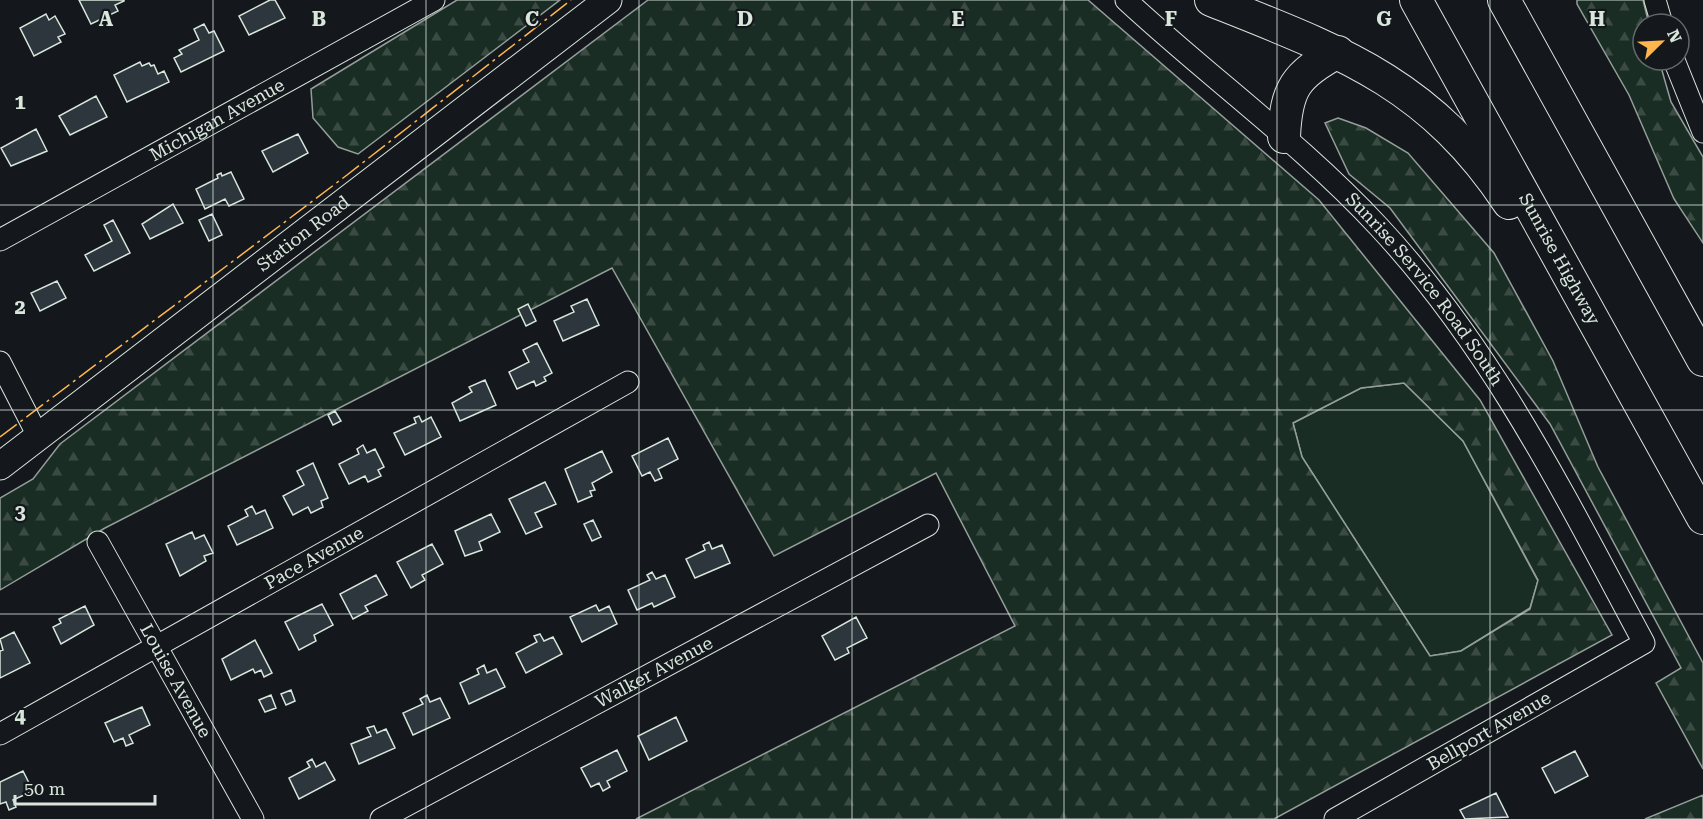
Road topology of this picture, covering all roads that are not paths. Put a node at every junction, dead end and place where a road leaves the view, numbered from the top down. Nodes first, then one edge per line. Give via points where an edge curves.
1 (434, 0) edge
2 (608, 0) edge
3 (1126, 0) edge
4 (1211, 0) edge
5 (1416, 0) edge
6 (1504, 0) edge
7 (1530, 0) edge
8 (1338, 52) junction
9 (1679, 72) edge
10 (1703, 132) edge
11 (1284, 137) junction
12 (0, 240) edge
13 (1654, 274) junction
14 (1703, 360) edge
15 (0, 362) edge
16 (628, 382) dead end
17 (1631, 389) junction
18 (39, 436) junction
19 (0, 466) edge
20 (1703, 518) edge
21 (928, 525) dead end
22 (98, 542) dead end
23 (1644, 643) joint
24 (158, 647) junction
25 (0, 734) edge
26 (253, 819) edge
27 (381, 819) edge
28 (1335, 819) edge

1 - 12 street, Michigan Avenue
2 - 18 main road, Station Road
3 - 11 street, Sunrise Service Road South
4 - 8 highway
5 - 17 highway, Sunrise Highway
6 - 13 highway
7 - 13 highway via 1543,39
8 - 11 highway via 1296,81 1285,111
8 - 17 highway via 1424,105 1469,148 1511,206 1549,273
9 - 10 street
11 - 23 street, Sunrise Service Road South via 1379,226 1477,348 1538,446
13 - 14 highway
15 - 18 street
16 - 24 street, Pace Avenue
17 - 20 highway, Sunrise Highway
18 - 19 main road, Station Road
21 - 27 street, Walker Avenue
22 - 24 street, Louise Avenue
23 - 28 street, Bellport Avenue
24 - 25 street, Pace Avenue
24 - 26 street, Louise Avenue

